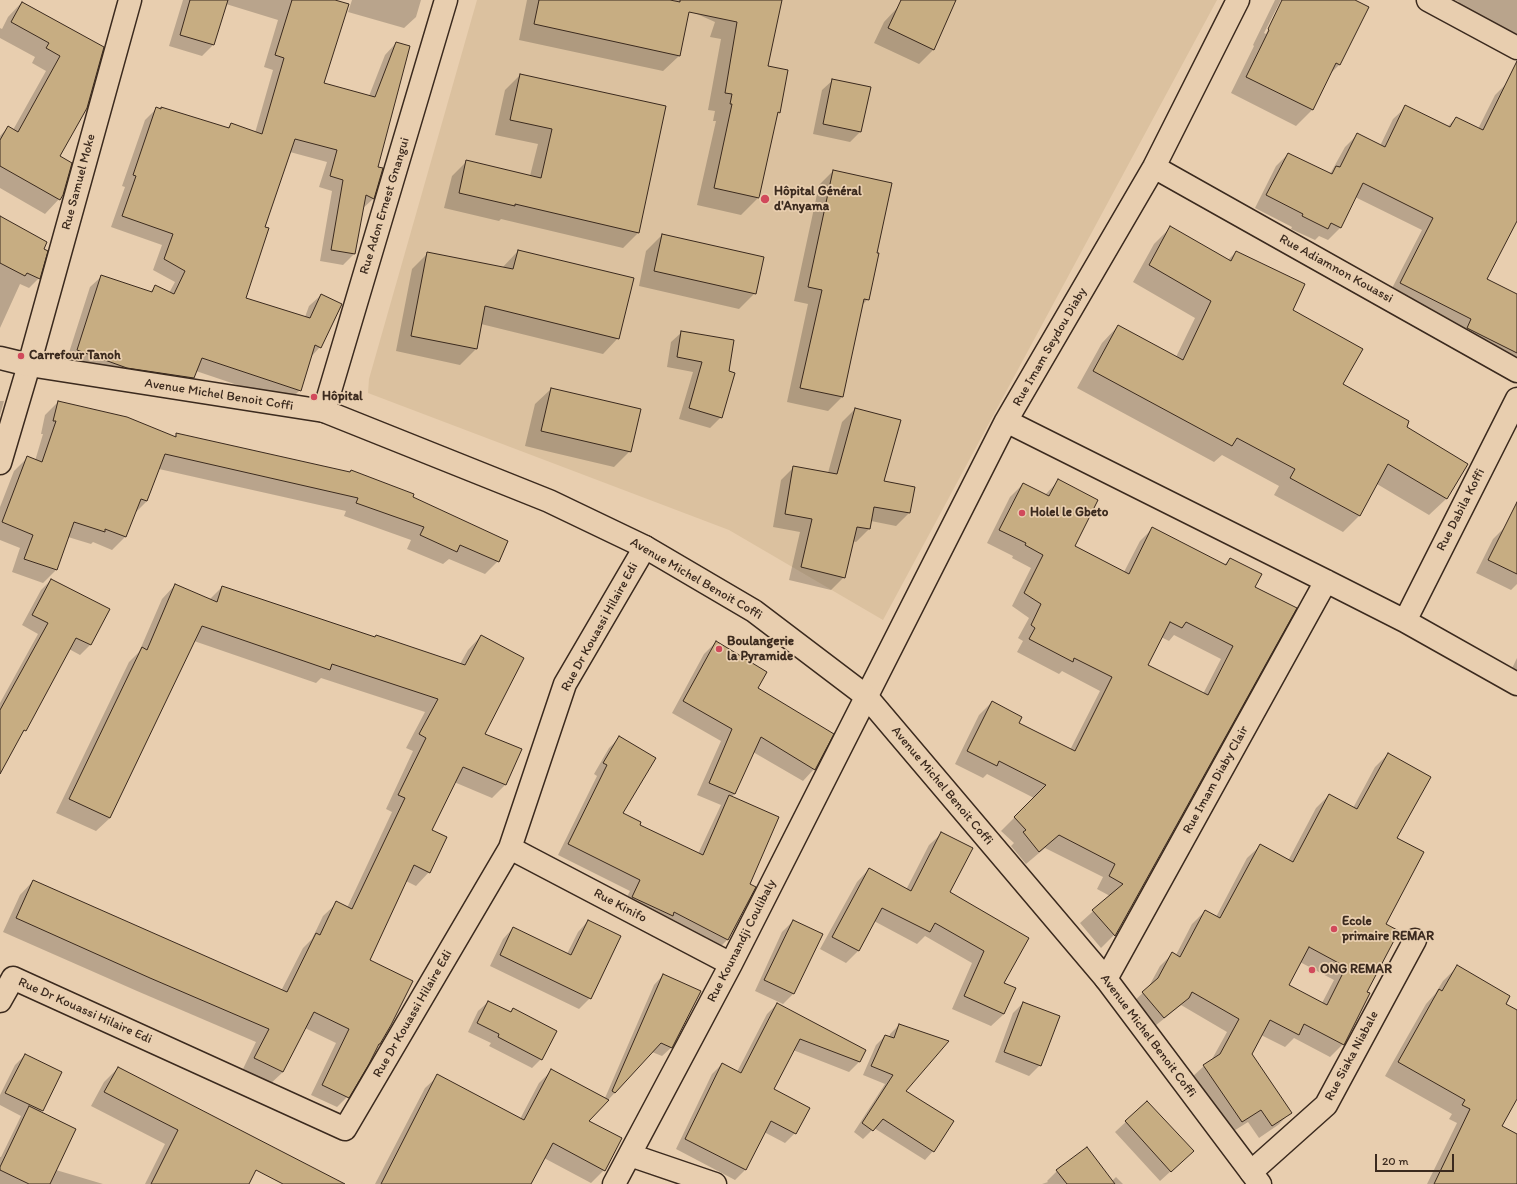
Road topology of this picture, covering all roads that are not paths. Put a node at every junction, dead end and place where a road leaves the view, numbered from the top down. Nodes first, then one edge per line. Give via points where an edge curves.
1 (130, 0) edge
2 (446, 0) edge
3 (1238, 0) edge
4 (1428, 0) edge
5 (1517, 48) edge
6 (1154, 167) junction
7 (0, 358) edge
8 (29, 365) junction
9 (1517, 371) edge
10 (1517, 399) edge
11 (324, 411) junction
12 (1006, 421) junction
13 (0, 463) edge
14 (645, 547) junction
15 (1326, 581) junction
16 (1405, 621) junction
17 (1517, 684) edge
18 (866, 696) junction
19 (510, 848) junction
20 (1414, 940) dead end
21 (731, 964) junction
22 (1106, 979) junction
23 (0, 1001) edge
24 (630, 1155) junction
25 (1256, 1178) edge
26 (614, 1184) edge
27 (715, 1184) edge

1 - 8 street, Rue Samuel Moke
2 - 11 street, Rue Adon Ernest Gnangui
3 - 6 street, Rue Imam Seydou Diaby
4 - 5 street
6 - 9 street, Rue Adiamnon Kouassi
6 - 12 street, Rue Imam Seydou Diaby
7 - 8 street, Avenue Michel Benoit Coffi
8 - 11 street, Avenue Michel Benoit Coffi
8 - 13 street, Rue Samuel Moke
10 - 16 street, Rue Dabila Koffi
11 - 14 street, Avenue Michel Benoit Coffi via 549,501
12 - 15 street
12 - 18 street, Rue Imam Seydou Diaby
14 - 18 street, Avenue Michel Benoit Coffi via 754,611
14 - 19 street, Rue Dr Kouassi Hilaire Edi via 565,684
15 - 16 street
15 - 22 street, Rue Imam Diaby Clair
16 - 17 street
18 - 21 street, Rue Kounandji Coulibaly
18 - 22 street, Avenue Michel Benoit Coffi
19 - 21 street, Rue Kinifo
19 - 23 street, Rue Dr Kouassi Hilaire Edi via 345,1129 13,978
20 - 25 street, Rue Siaka Niabale via 1326,1105
21 - 24 street, Rue Kounandji Coulibaly
22 - 25 street, Avenue Michel Benoit Coffi
24 - 26 street, Rue Kounandji Coulibaly
24 - 27 street

